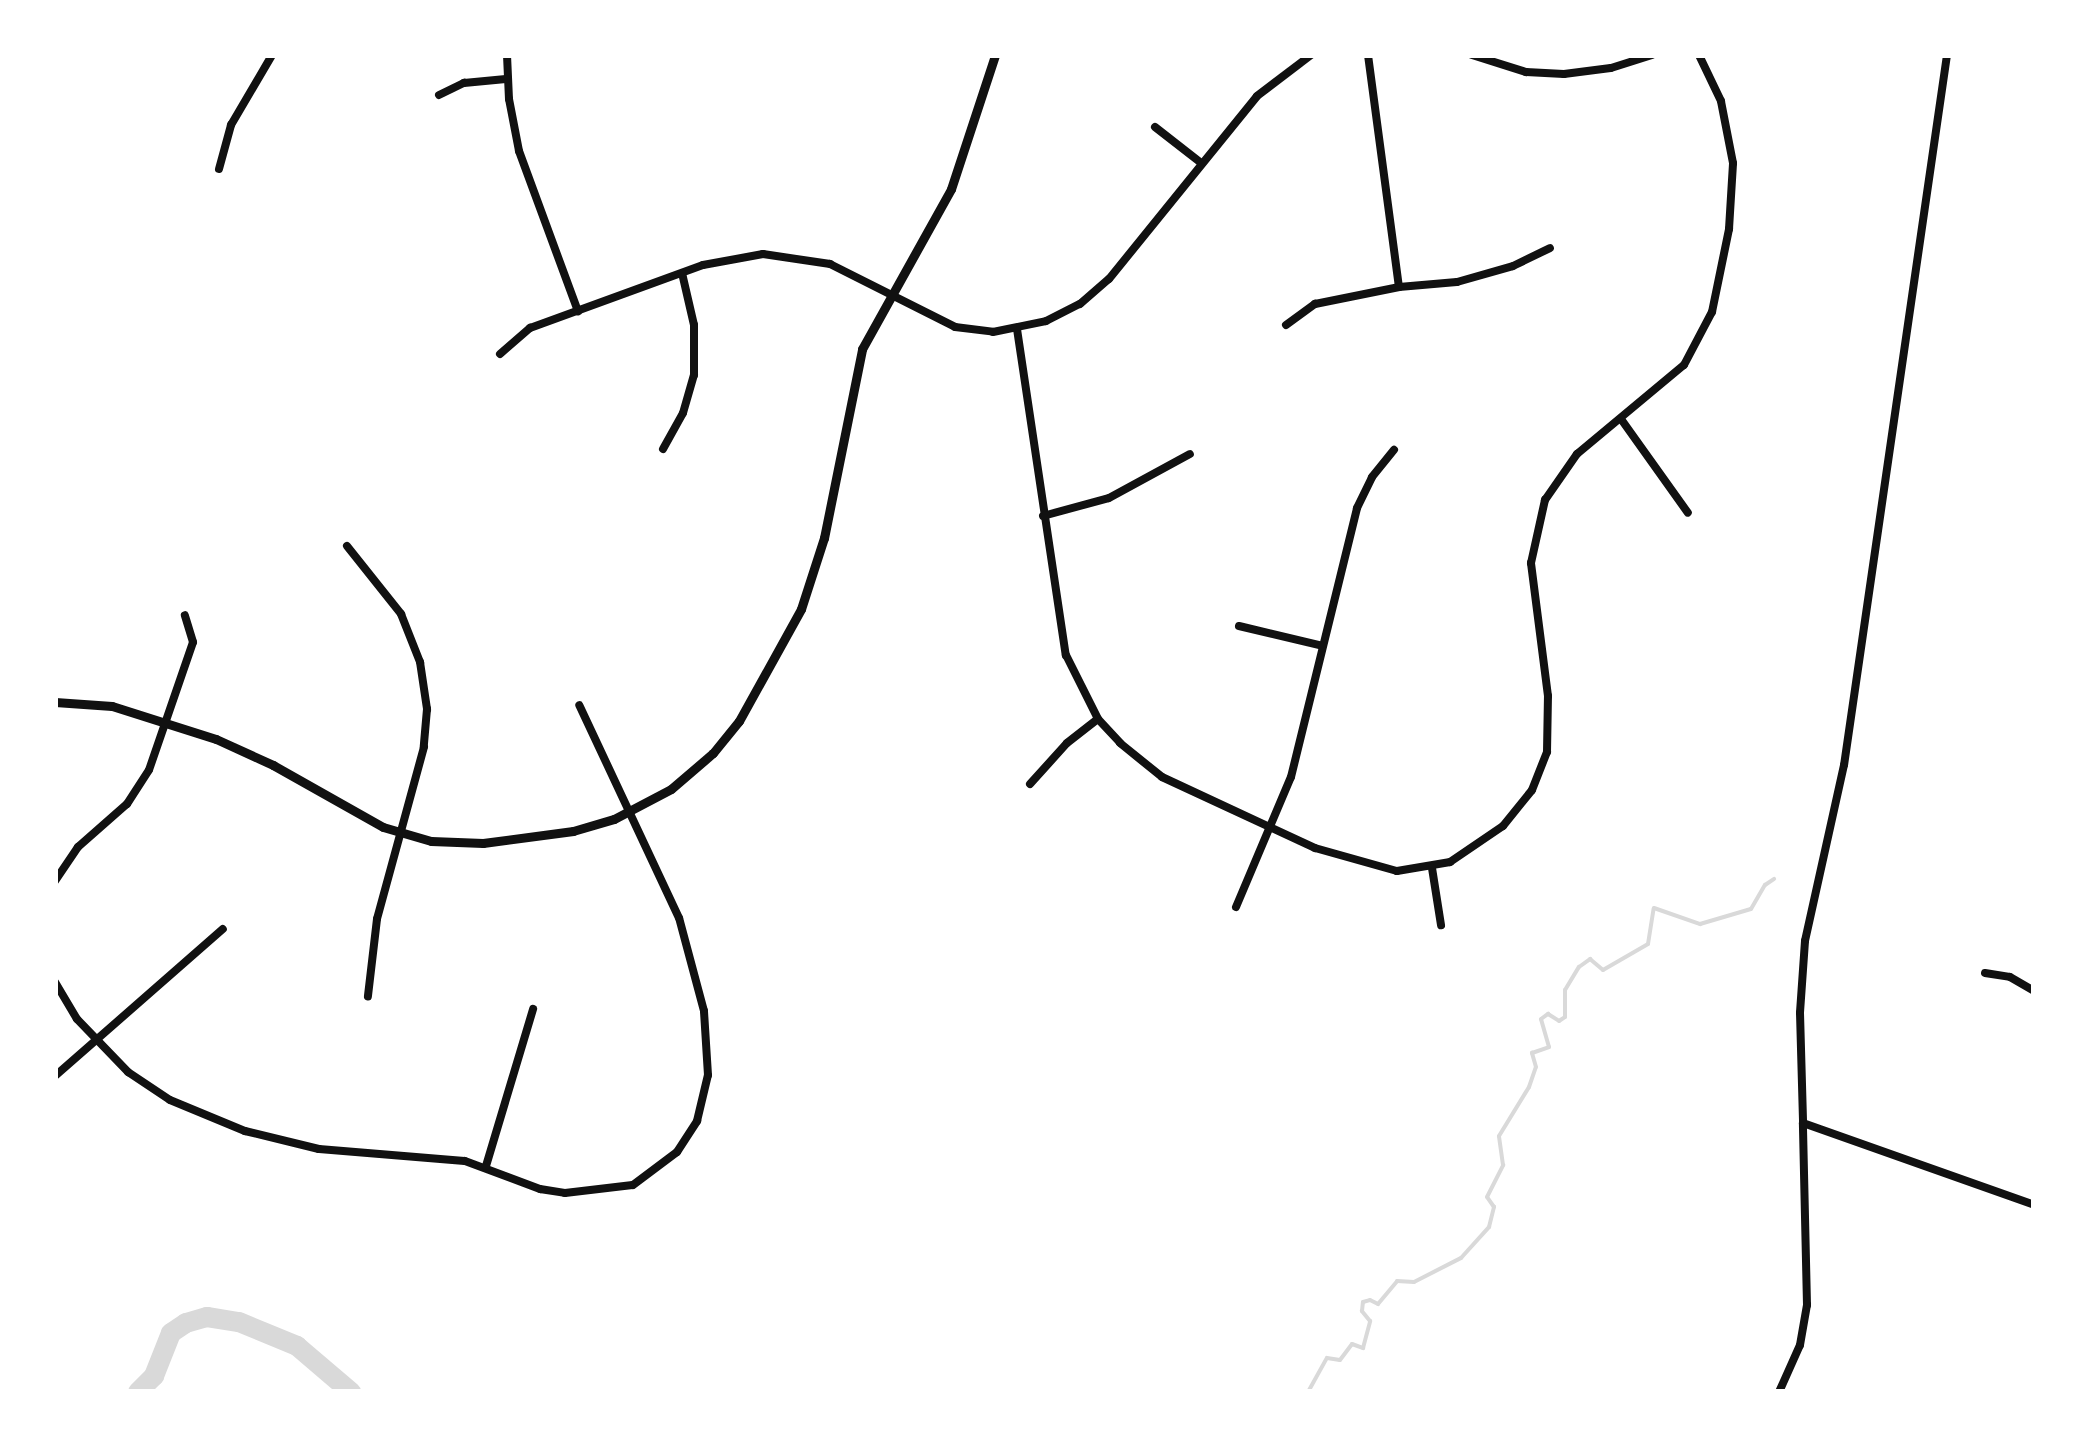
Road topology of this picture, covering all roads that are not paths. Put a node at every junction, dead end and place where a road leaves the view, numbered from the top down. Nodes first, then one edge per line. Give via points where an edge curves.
1 (272, 55) edge
2 (506, 55) edge
3 (996, 55) edge
4 (1311, 55) edge
5 (1368, 55) edge
6 (1472, 55) edge
7 (1652, 55) edge
8 (1698, 55) edge
9 (1946, 55) edge
10 (506, 79) junction
11 (439, 96) dead end
12 (1155, 126) dead end
13 (1202, 163) junction
14 (219, 168) dead end
15 (1550, 248) dead end
16 (682, 273) junction
17 (1400, 287) junction
18 (889, 294) junction
19 (578, 312) junction
20 (1286, 324) dead end
21 (1017, 330) junction
22 (500, 354) dead end
23 (1621, 419) junction
24 (664, 448) dead end
25 (1394, 450) dead end
26 (1190, 454) dead end
27 (1688, 514) dead end
28 (1043, 516) junction
29 (347, 546) dead end
30 (185, 615) dead end
31 (1239, 626) dead end
32 (1323, 646) junction
33 (55, 702) edge
34 (579, 705) dead end
35 (1098, 719) junction
36 (166, 722) junction
37 (1030, 784) dead end
38 (632, 810) junction
39 (1270, 828) junction
40 (399, 834) junction
41 (1432, 868) junction
42 (55, 881) edge
43 (1236, 908) dead end
44 (1441, 924) dead end
45 (222, 929) dead end
46 (1986, 973) dead end
47 (55, 982) edge
48 (2034, 991) edge
49 (368, 996) dead end
50 (533, 1009) dead end
51 (95, 1040) junction
52 (55, 1076) edge
53 (1803, 1123) junction
54 (486, 1166) junction
55 (2034, 1205) edge
56 (1779, 1392) edge

1 - 14 street via 230,125
2 - 10 street
3 - 18 street via 958,172
4 - 13 street via 1256,96
5 - 17 street
6 - 7 street via 1526,72 1564,74
8 - 23 street via 1721,101 1732,147 1722,268 1696,349
9 - 53 street via 1844,766 1805,941
10 - 11 street via 464,84
10 - 19 street via 520,151
12 - 13 street
13 - 21 street via 1097,291 1066,313
15 - 17 street via 1486,275
16 - 18 street via 726,258 788,255 830,264
16 - 19 street
16 - 24 street via 694,326 694,375
17 - 20 street via 1315,304
18 - 21 street via 954,327
18 - 38 street via 862,348 824,538 792,628 725,740 685,780
19 - 22 street via 530,328
21 - 28 street
23 - 27 street
23 - 41 street via 1566,466 1539,517 1532,586 1550,733 1541,772 1504,826 1467,854
25 - 32 street via 1357,508
26 - 28 street via 1109,498
28 - 35 street via 1066,656
29 - 40 street via 401,614 425,685 424,747
30 - 36 street via 193,642
31 - 32 street
32 - 39 street via 1291,777
33 - 36 street via 112,706
34 - 38 street
35 - 37 street
35 - 39 street via 1162,777
36 - 40 street via 263,760
36 - 42 street via 140,788 78,847
38 - 40 street via 591,827 496,842 448,844
38 - 54 street via 698,979 708,1075 697,1121 661,1168 612,1191 565,1193
39 - 41 street via 1377,868
39 - 43 street
40 - 49 street
41 - 44 street
45 - 51 street
46 - 48 street
47 - 51 street
50 - 54 street
51 - 52 street
51 - 54 street via 160,1094 245,1131 319,1150
53 - 55 street
53 - 56 street via 1807,1305 1800,1345

